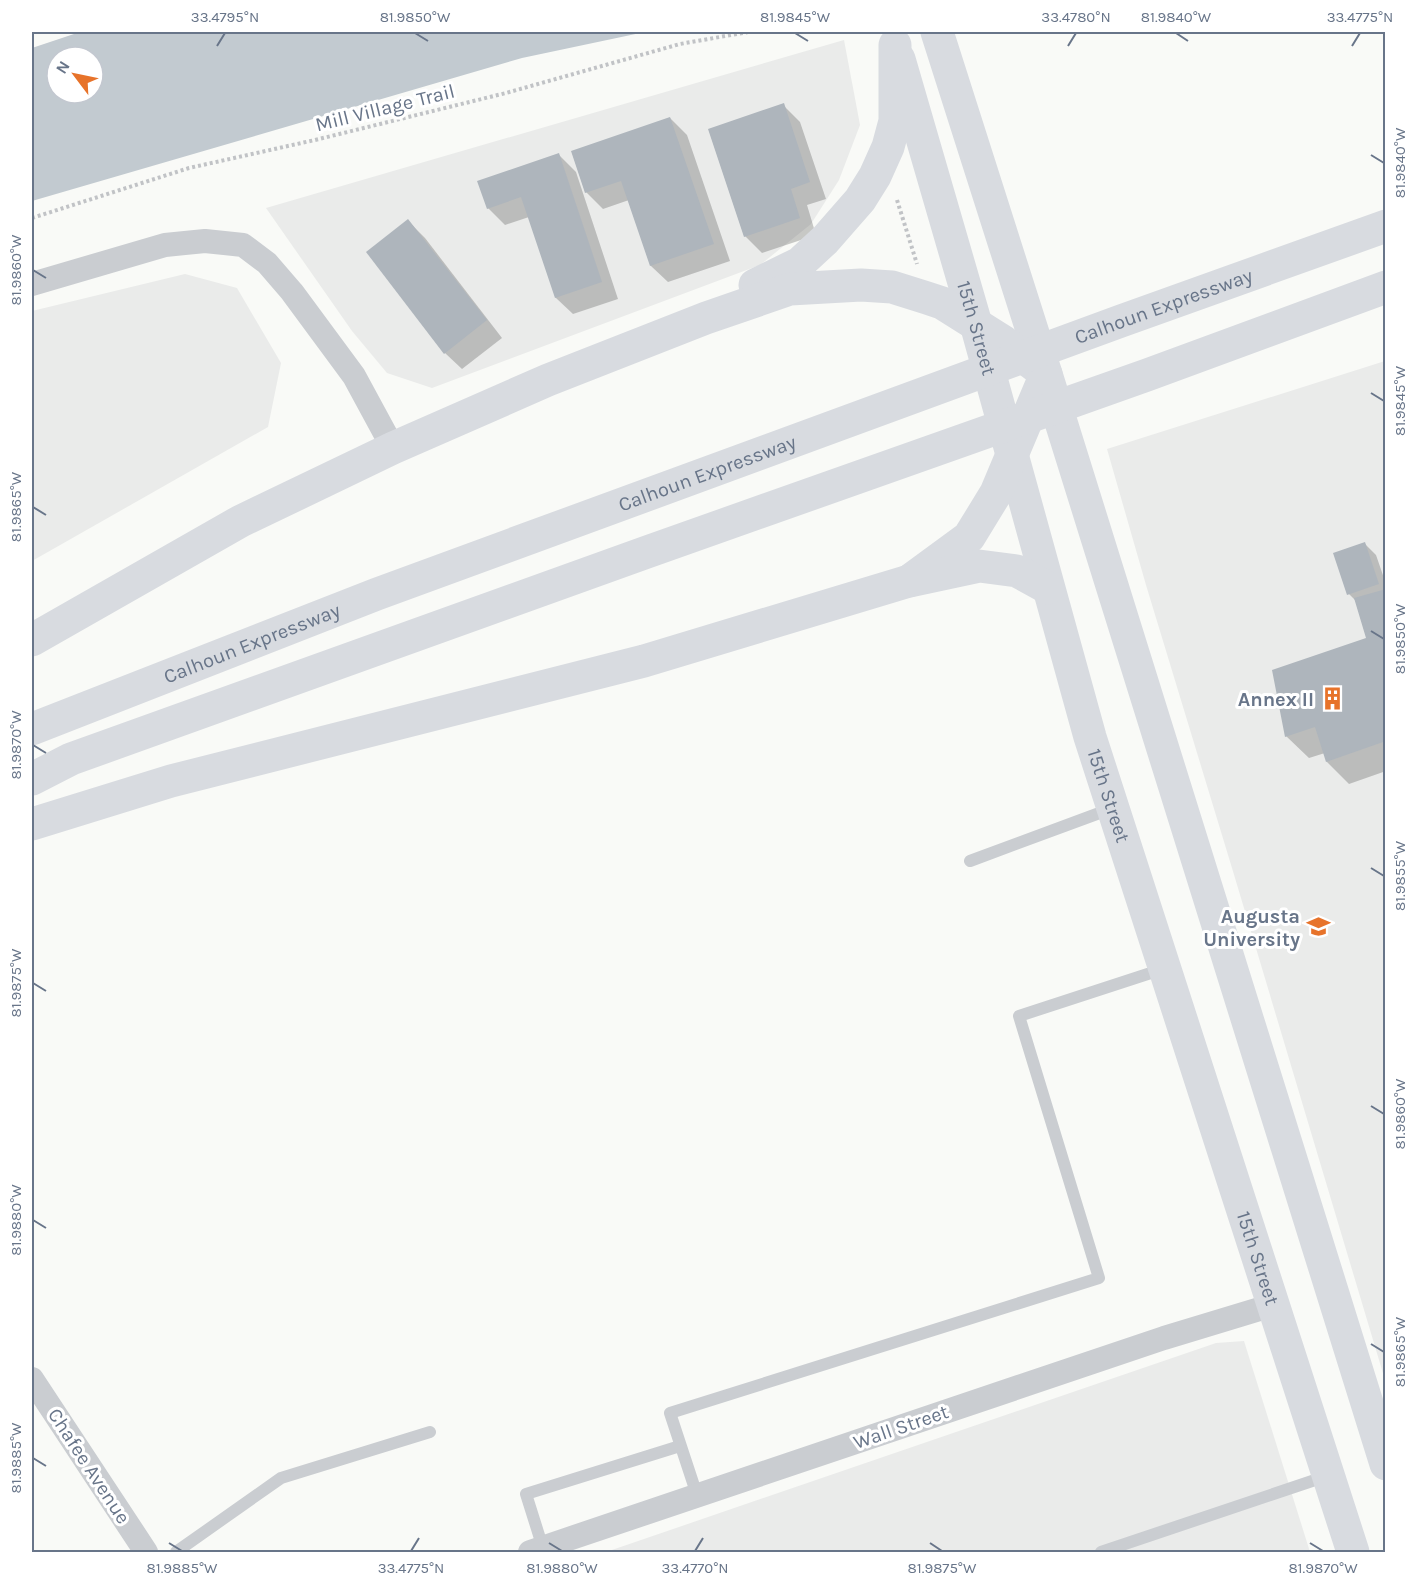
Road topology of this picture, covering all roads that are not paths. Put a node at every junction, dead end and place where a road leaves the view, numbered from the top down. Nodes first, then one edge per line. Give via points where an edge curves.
1 (937, 32) edge
2 (893, 38) edge
3 (1386, 226) edge
4 (32, 284) edge
5 (1386, 287) edge
6 (706, 318) junction
7 (976, 324) junction
8 (1046, 374) junction
9 (393, 448) junction
10 (1012, 456) junction
11 (909, 581) junction
12 (1048, 588) junction
13 (32, 640) edge
14 (32, 729) edge
15 (32, 779) edge
16 (1113, 808) junction
17 (32, 824) edge
18 (970, 861) dead end
19 (1164, 968) junction
20 (1273, 1305) junction
21 (32, 1379) edge
22 (430, 1432) dead end
23 (680, 1446) junction
24 (1386, 1464) edge
25 (1328, 1476) junction
26 (697, 1495) junction
27 (536, 1550) edge
28 (146, 1552) edge
29 (176, 1552) edge
30 (1101, 1552) edge
31 (1353, 1552) edge

1 - 8 main road
2 - 6 main road via 895,121 880,167 860,200 800,263 743,291
2 - 7 main road, 15th Street
3 - 14 main road, Calhoun Expressway via 378,594
4 - 9 street via 165,245 243,245 267,263 292,292 354,376
5 - 15 main road via 71,759
6 - 7 main road via 790,290 861,285 892,287 942,303
6 - 9 main road via 548,380
7 - 8 main road
7 - 10 main road, 15th Street
8 - 10 main road
8 - 24 main road
9 - 13 main road via 241,521
10 - 11 main road via 996,493 969,537
10 - 12 main road, 15th Street
11 - 12 main road via 979,566 1017,571
11 - 17 main road via 644,661 171,781
12 - 16 main road, 15th Street
16 - 18 lane
16 - 19 main road, 15th Street
19 - 20 main road, 15th Street
19 - 23 lane via 1019,1016 1099,1278 669,1413
20 - 25 main road, 15th Street
20 - 26 street, Wall Street
21 - 28 street, Chafee Avenue
22 - 29 lane via 281,1478
23 - 26 lane
23 - 27 lane via 526,1494
25 - 30 lane
25 - 31 main road, 15th Street
26 - 27 street, Wall Street

